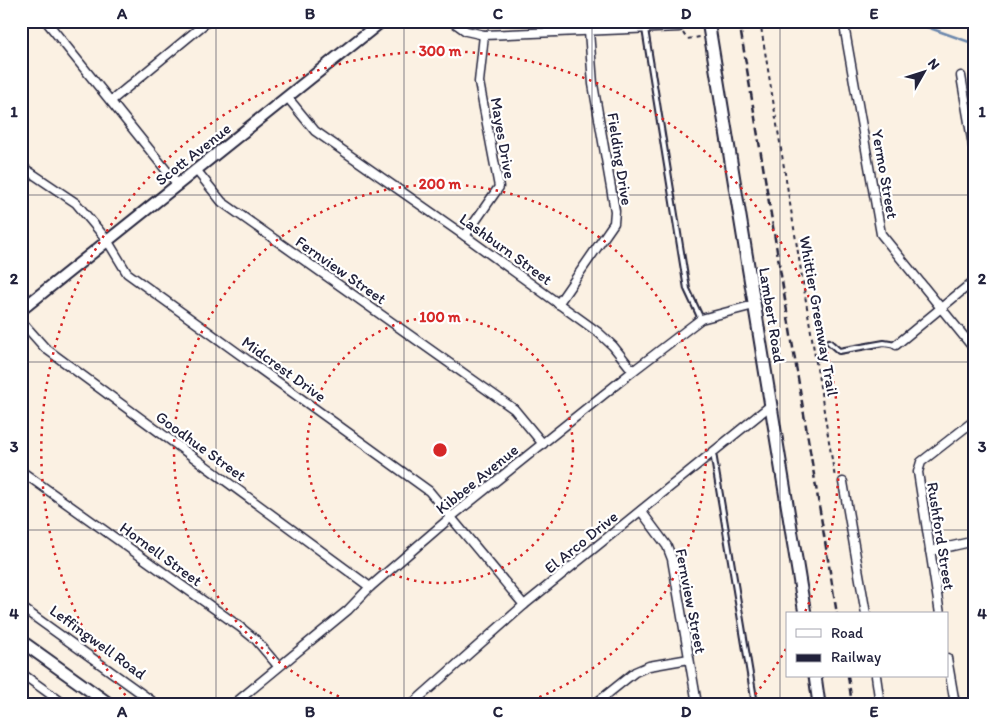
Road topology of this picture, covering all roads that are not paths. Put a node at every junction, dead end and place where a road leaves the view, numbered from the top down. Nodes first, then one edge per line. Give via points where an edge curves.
1 (46, 21) edge
2 (208, 21) edge
3 (382, 21) edge
4 (452, 21) edge
5 (708, 21) edge
6 (679, 27) road end
7 (645, 28) junction
8 (589, 31) junction
9 (845, 32) dead end
10 (484, 35) junction
11 (961, 76) dead end
12 (288, 98) junction
13 (111, 100) junction
14 (975, 157) edge
15 (21, 166) edge
16 (197, 171) junction
17 (178, 185) junction
18 (465, 236) junction
19 (106, 240) junction
20 (975, 280) edge
21 (558, 304) junction
22 (754, 305) junction
23 (940, 308) junction
24 (21, 310) edge
25 (701, 319) junction
26 (21, 321) edge
27 (829, 342) dead end
28 (896, 345) joint
29 (975, 350) edge
30 (633, 371) junction
31 (770, 405) junction
32 (975, 420) edge
33 (543, 444) junction
34 (713, 453) junction
35 (21, 471) edge
36 (840, 481) road end
37 (641, 511) junction
38 (451, 517) junction
39 (975, 541) edge
40 (930, 551) junction
41 (370, 587) junction
42 (524, 605) junction
43 (21, 607) edge
44 (804, 612) edge
45 (866, 612) edge
46 (940, 612) edge
47 (21, 641) edge
48 (689, 659) junction
49 (948, 664) edge
50 (278, 666) junction
51 (21, 673) edge
52 (815, 678) edge
53 (876, 678) edge
54 (64, 704) edge
55 (109, 704) edge
56 (156, 704) edge
57 (234, 704) edge
58 (412, 704) edge
59 (595, 704) edge
60 (697, 704) edge
61 (755, 704) edge
62 (819, 704) edge
63 (880, 704) edge
64 (955, 704) edge

1 - 13 street
2 - 13 street
3 - 12 street, Scott Avenue
4 - 10 street via 466,31
5 - 22 main road, Lambert Road
6 - 7 street
7 - 8 street
7 - 25 lane via 687,289
8 - 10 street
8 - 21 street, Fielding Drive via 593,84 615,211 614,223
9 - 23 street, Yermo Street via 881,234
10 - 18 street, Mayes Drive via 479,82 499,187
11 - 14 street
12 - 16 street, Scott Avenue
12 - 18 street, Lashburn Street via 315,131
13 - 17 street
15 - 19 street, Midcrest Drive via 76,203
16 - 17 street, Scott Avenue
16 - 33 street, Fernview Street via 222,202 514,410
17 - 19 street, Scott Avenue
18 - 21 street, Lashburn Street
19 - 24 street, Scott Avenue
19 - 38 street, Midcrest Drive via 128,273 429,491
20 - 23 street
21 - 30 street, Lashburn Street via 614,346
22 - 25 street, Kibbee Avenue
22 - 31 main road, Lambert Road
23 - 28 street
23 - 29 street, Yermo Street
25 - 30 street, Kibbee Avenue
26 - 41 street, Goodhue Street via 45,348
27 - 28 lane via 839,351 884,343
30 - 33 street, Kibbee Avenue
31 - 34 street, El Arco Drive
31 - 44 main road, Lambert Road
32 - 40 street, Rushford Street via 921,462 918,472
33 - 38 street, Kibbee Avenue
34 - 37 street, El Arco Drive
34 - 61 lane
35 - 50 street, Hornell Street via 240,627
36 - 45 street
37 - 42 street, El Arco Drive
37 - 48 street, Fernview Street via 668,546
38 - 41 street, Kibbee Avenue
38 - 42 street, Midcrest Drive
39 - 40 street
40 - 46 street, Rushford Street
41 - 50 street, Kibbee Avenue via 348,610
42 - 58 street, El Arco Drive
43 - 56 street, Leffingwell Road
47 - 55 main road
48 - 59 street via 649,666 635,672
48 - 60 street, Fernview Street
49 - 64 street
50 - 57 street, Kibbee Avenue
51 - 54 street
52 - 62 main road
53 - 63 street

